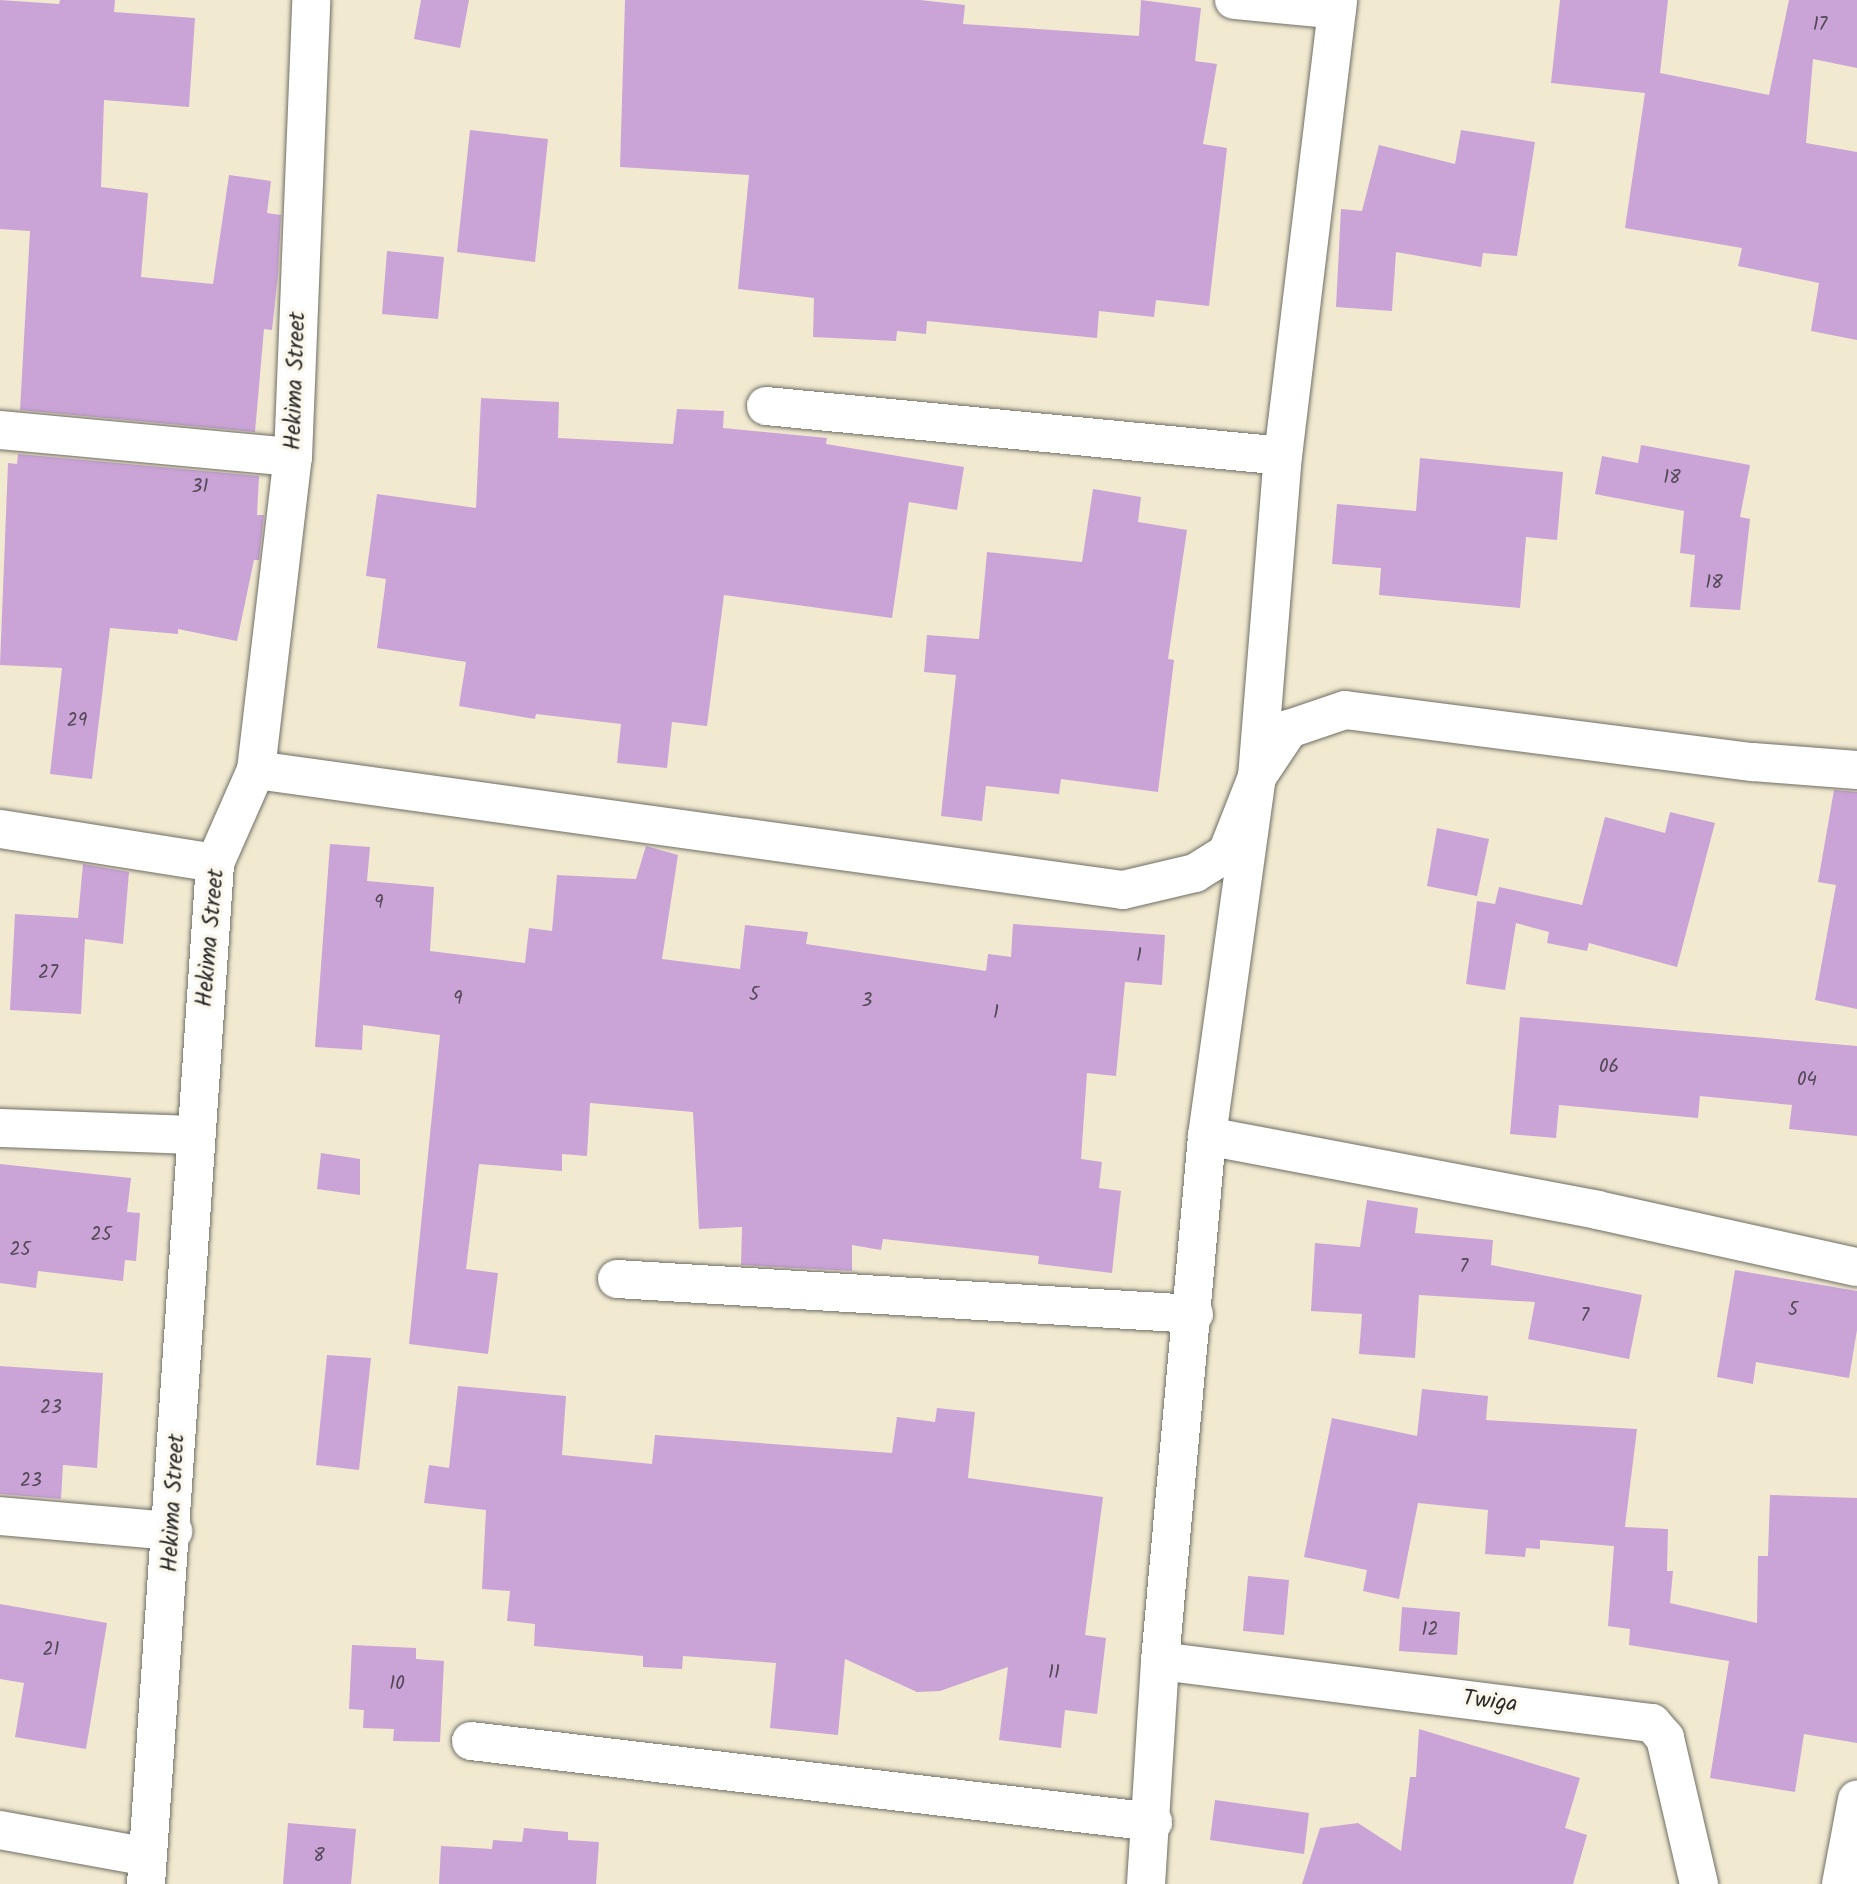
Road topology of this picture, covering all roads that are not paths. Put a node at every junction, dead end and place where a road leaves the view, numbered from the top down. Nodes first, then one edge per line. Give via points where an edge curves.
1 (311, 0) edge
2 (1234, 0) edge
3 (1338, 5) edge
4 (766, 406) dead end
5 (0, 430) edge
6 (1283, 456) junction
7 (293, 457) junction
8 (256, 770) junction
9 (1857, 770) edge
10 (1257, 777) junction
11 (0, 829) edge
12 (215, 863) junction
13 (0, 1128) edge
14 (194, 1135) junction
15 (1207, 1136) junction
16 (1857, 1267) edge
17 (617, 1279) dead end
18 (1194, 1314) junction
19 (0, 1516) edge
20 (173, 1531) junction
21 (1160, 1661) junction
22 (471, 1741) dead end
23 (1857, 1799) edge
24 (1153, 1822) junction
25 (0, 1830) edge
26 (147, 1870) edge
27 (1146, 1884) edge
28 (1699, 1884) edge
29 (1841, 1884) edge

1 - 7 street, Hekima Street
2 - 3 street
3 - 6 street
4 - 6 street
5 - 7 street
6 - 10 street
7 - 8 street, Hekima Street
8 - 10 street via 1123,890 1195,873 1227,853
8 - 12 street, Hekima Street
9 - 10 street via 1753,762 1345,710 1289,729
10 - 15 street
11 - 12 street
12 - 14 street, Hekima Street
13 - 14 street
14 - 20 street, Hekima Street
15 - 16 street via 1597,1210
15 - 18 street
17 - 18 street
18 - 21 street
19 - 20 street
20 - 26 street, Hekima Street
21 - 24 street
21 - 28 street, Twiga via 1652,1723 1665,1738
22 - 24 street
23 - 29 street
24 - 27 street
25 - 26 street

